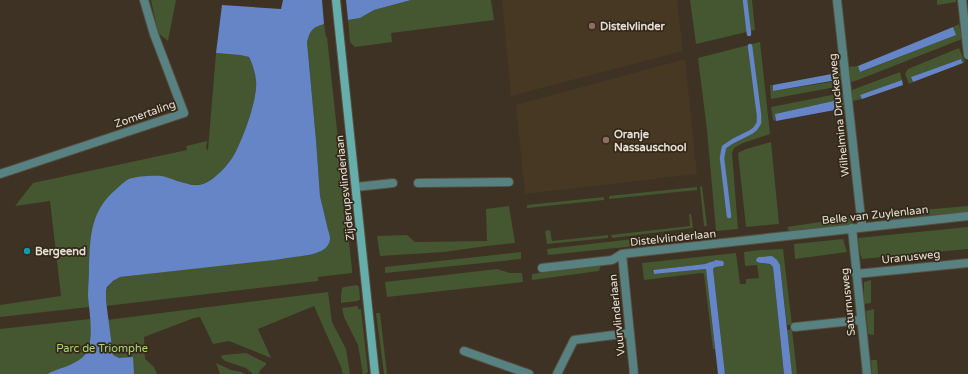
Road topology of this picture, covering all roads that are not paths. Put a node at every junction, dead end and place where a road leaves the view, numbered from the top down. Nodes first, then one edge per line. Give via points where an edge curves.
1 (144, 0) edge
2 (336, 0) edge
3 (837, 0) edge
4 (962, 0) edge
5 (968, 55) edge
6 (0, 174) edge
7 (508, 182) dead end
8 (393, 183) dead end
9 (418, 183) dead end
10 (356, 187) junction
11 (968, 216) edge
12 (862, 227) junction
13 (852, 228) junction
14 (784, 237) joint
15 (622, 254) junction
16 (968, 262) edge
17 (542, 268) dead end
18 (856, 274) junction
19 (861, 320) junction
20 (795, 326) dead end
21 (630, 333) junction
22 (464, 351) dead end
23 (375, 374) edge
24 (529, 374) edge
25 (557, 374) edge
26 (634, 374) edge
27 (867, 374) edge

1 - 6 street, Zomertaling via 184,113
2 - 10 street, Zijderupsvlinderlaan
3 - 12 street, Wilhelmina Druckerweg
4 - 5 street
7 - 9 street
8 - 10 street
10 - 23 street, Zijderupsvlinderlaan
11 - 12 street, Belle van Zuylenlaan
12 - 13 street, Belle van Zuylenlaan
13 - 14 street, Belle van Zuylenlaan
13 - 18 street, Saturnusweg
14 - 15 street, Distelvlinderlaan
15 - 17 street, Distelvlinderlaan via 612,260
15 - 21 street, Vuurvlinderlaan
16 - 18 street, Uranusweg
18 - 19 street, Saturnusweg
19 - 20 street
19 - 27 street, Saturnusweg
21 - 25 street via 574,340
21 - 26 street, Vuurvlinderlaan
22 - 24 street

